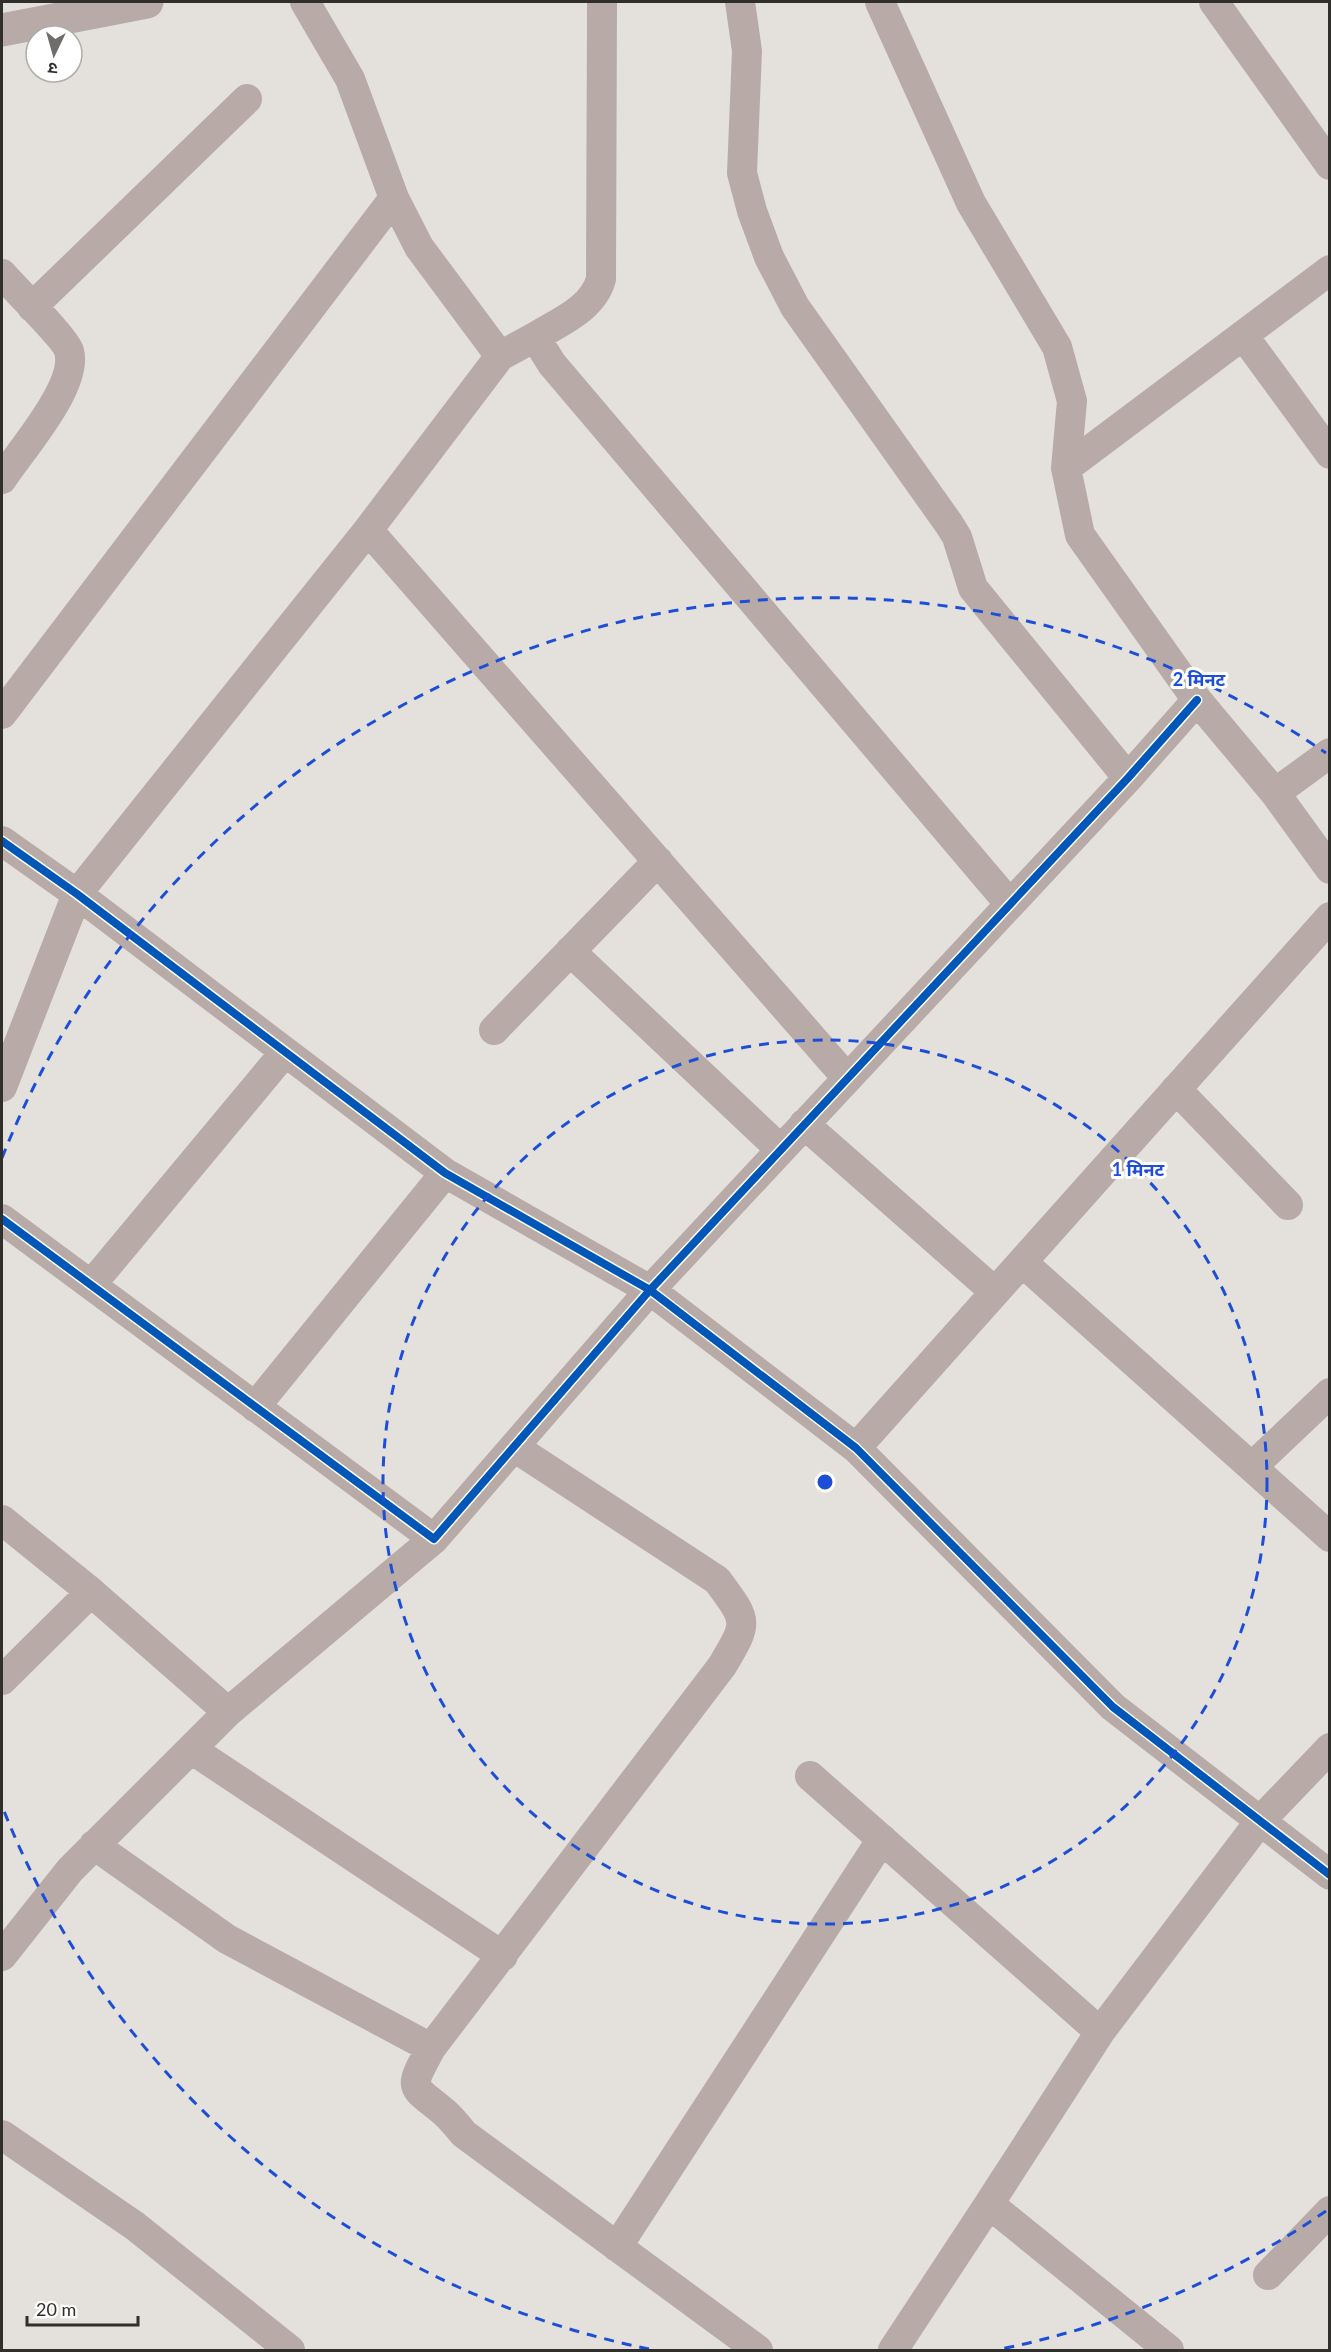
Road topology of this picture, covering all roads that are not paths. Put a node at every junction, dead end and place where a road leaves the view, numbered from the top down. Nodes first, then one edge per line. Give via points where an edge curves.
1 (147, 2) edge
2 (305, 2) edge
3 (602, 2) edge
4 (740, 2) edge
5 (880, 2) edge
6 (1214, 2) edge
7 (2, 30) edge
8 (247, 99) dead end
9 (1329, 165) edge
10 (394, 198) junction
11 (1329, 270) edge
12 (2, 274) edge
13 (32, 307) junction
14 (1243, 335) junction
15 (535, 337) junction
16 (500, 356) junction
17 (1329, 454) edge
18 (1066, 468) junction
19 (2, 479) edge
20 (368, 530) junction
21 (1197, 700) junction
22 (2, 714) edge
23 (1329, 753) edge
24 (1128, 778) junction
25 (1275, 793) junction
26 (2, 841) edge
27 (658, 861) junction
28 (1329, 869) edge
29 (77, 894) junction
30 (1009, 903) junction
31 (1329, 917) edge
32 (570, 951) junction
33 (494, 1029) dead end
34 (285, 1052) junction
35 (847, 1078) junction
36 (2, 1087) edge
37 (1176, 1089) junction
38 (804, 1124) junction
39 (780, 1149) junction
40 (445, 1173) junction
41 (1288, 1206) dead end
42 (2, 1219) edge
43 (1022, 1262) junction
44 (91, 1285) junction
45 (650, 1290) junction
46 (995, 1292) junction
47 (1329, 1393) edge
48 (255, 1407) junction
49 (514, 1447) junction
50 (856, 1448) junction
51 (1252, 1467) junction
52 (2, 1520) edge
53 (1329, 1537) edge
54 (434, 1539) junction
55 (91, 1592) junction
56 (2, 1680) edge
57 (228, 1712) junction
58 (1329, 1748) edge
59 (192, 1749) junction
60 (810, 1776) dead end
61 (1260, 1821) junction
62 (882, 1839) junction
63 (94, 1845) junction
64 (1329, 1875) edge
65 (2, 1956) edge
66 (503, 1956) junction
67 (1100, 2032) junction
68 (431, 2048) junction
69 (2, 2135) edge
70 (989, 2204) junction
71 (1329, 2211) edge
72 (617, 2247) junction
73 (1268, 2275) dead end
74 (290, 2350) edge
75 (758, 2350) edge
76 (893, 2350) edge
77 (1169, 2350) edge

1 - 7 street
2 - 10 street via 350,79
3 - 15 street via 601,279 590,302
4 - 24 street via 747,51 742,173 769,257 795,307 949,524 973,588
5 - 18 street via 971,203 1057,347 1072,401
6 - 9 street
8 - 13 street
10 - 16 street via 425,257
10 - 22 street
11 - 14 street
12 - 13 street
13 - 19 street via 69,349 70,368 63,390
14 - 17 street
14 - 18 street
15 - 16 street
15 - 30 street via 552,364
16 - 20 street
18 - 21 street via 1080,535
20 - 27 street
20 - 29 street
21 - 24 street
21 - 25 street
23 - 25 street
24 - 30 street
25 - 28 street
26 - 29 street
27 - 32 street
27 - 35 street
29 - 34 street
29 - 36 street
30 - 35 street
31 - 37 street
32 - 33 street
32 - 39 street
34 - 40 street
34 - 44 street
35 - 38 street
37 - 41 street
37 - 43 street
38 - 39 street
38 - 46 street
39 - 45 street
40 - 45 street
40 - 48 street
42 - 44 street
43 - 46 street
43 - 51 street
44 - 48 street
45 - 49 street
45 - 50 street
46 - 50 street
47 - 51 street
48 - 54 street
49 - 54 street
49 - 66 street via 717,1580 739,1611 742,1633 722,1666
50 - 61 street via 1113,1707
51 - 53 street
52 - 55 street
54 - 57 street
55 - 56 street
55 - 57 street
57 - 59 street
58 - 61 street
59 - 63 street
59 - 66 street
60 - 62 street
61 - 64 street
61 - 67 street
62 - 67 street
62 - 72 street
63 - 65 street
63 - 68 street via 227,1939
66 - 68 street
67 - 70 street
68 - 72 street via 417,2076 419,2094 445,2113 464,2134
69 - 74 street via 135,2226
70 - 76 street
70 - 77 street
71 - 73 street
72 - 75 street

